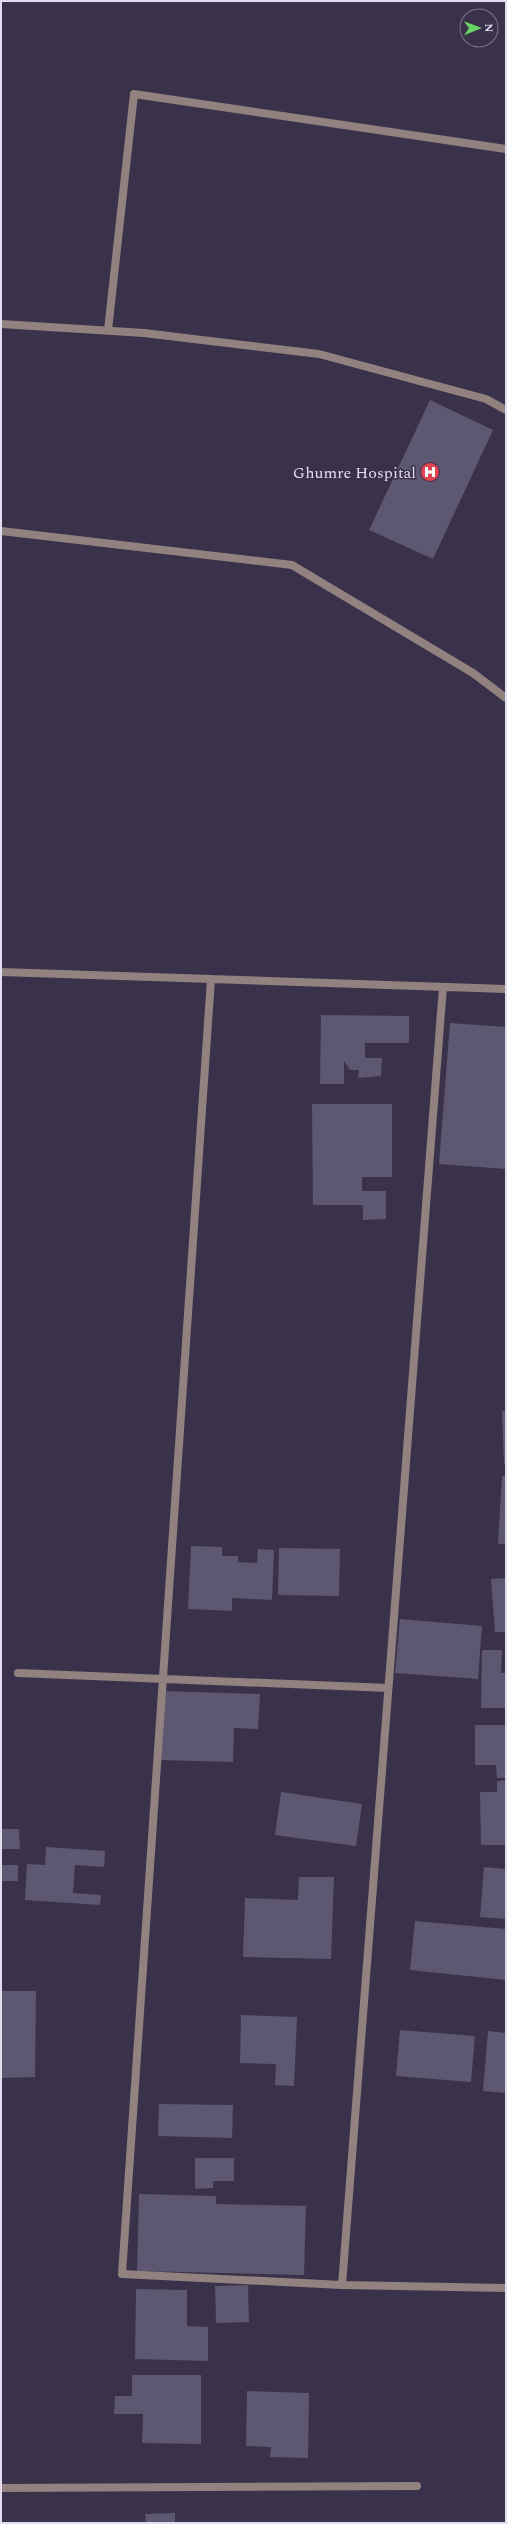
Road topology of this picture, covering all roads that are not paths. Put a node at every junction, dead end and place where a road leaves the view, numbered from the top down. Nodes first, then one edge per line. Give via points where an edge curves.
1 (506, 149) edge
2 (1, 324) edge
3 (108, 330) junction
4 (506, 410) edge
5 (1, 531) edge
6 (506, 698) edge
7 (1, 972) edge
8 (211, 979) junction
9 (443, 987) junction
10 (506, 988) edge
11 (18, 1673) dead end
12 (163, 1679) junction
13 (388, 1688) junction
14 (342, 2285) junction
15 (506, 2288) edge
16 (417, 2486) dead end
17 (1, 2488) edge

1 - 3 street via 134,94
2 - 3 street
3 - 4 street via 319,354 486,400
5 - 6 street via 292,565 473,673
7 - 8 street
8 - 9 street
8 - 12 street
9 - 10 street
9 - 13 street
11 - 12 street
12 - 13 street
12 - 14 street via 122,2274
13 - 14 street
14 - 15 street
16 - 17 street

